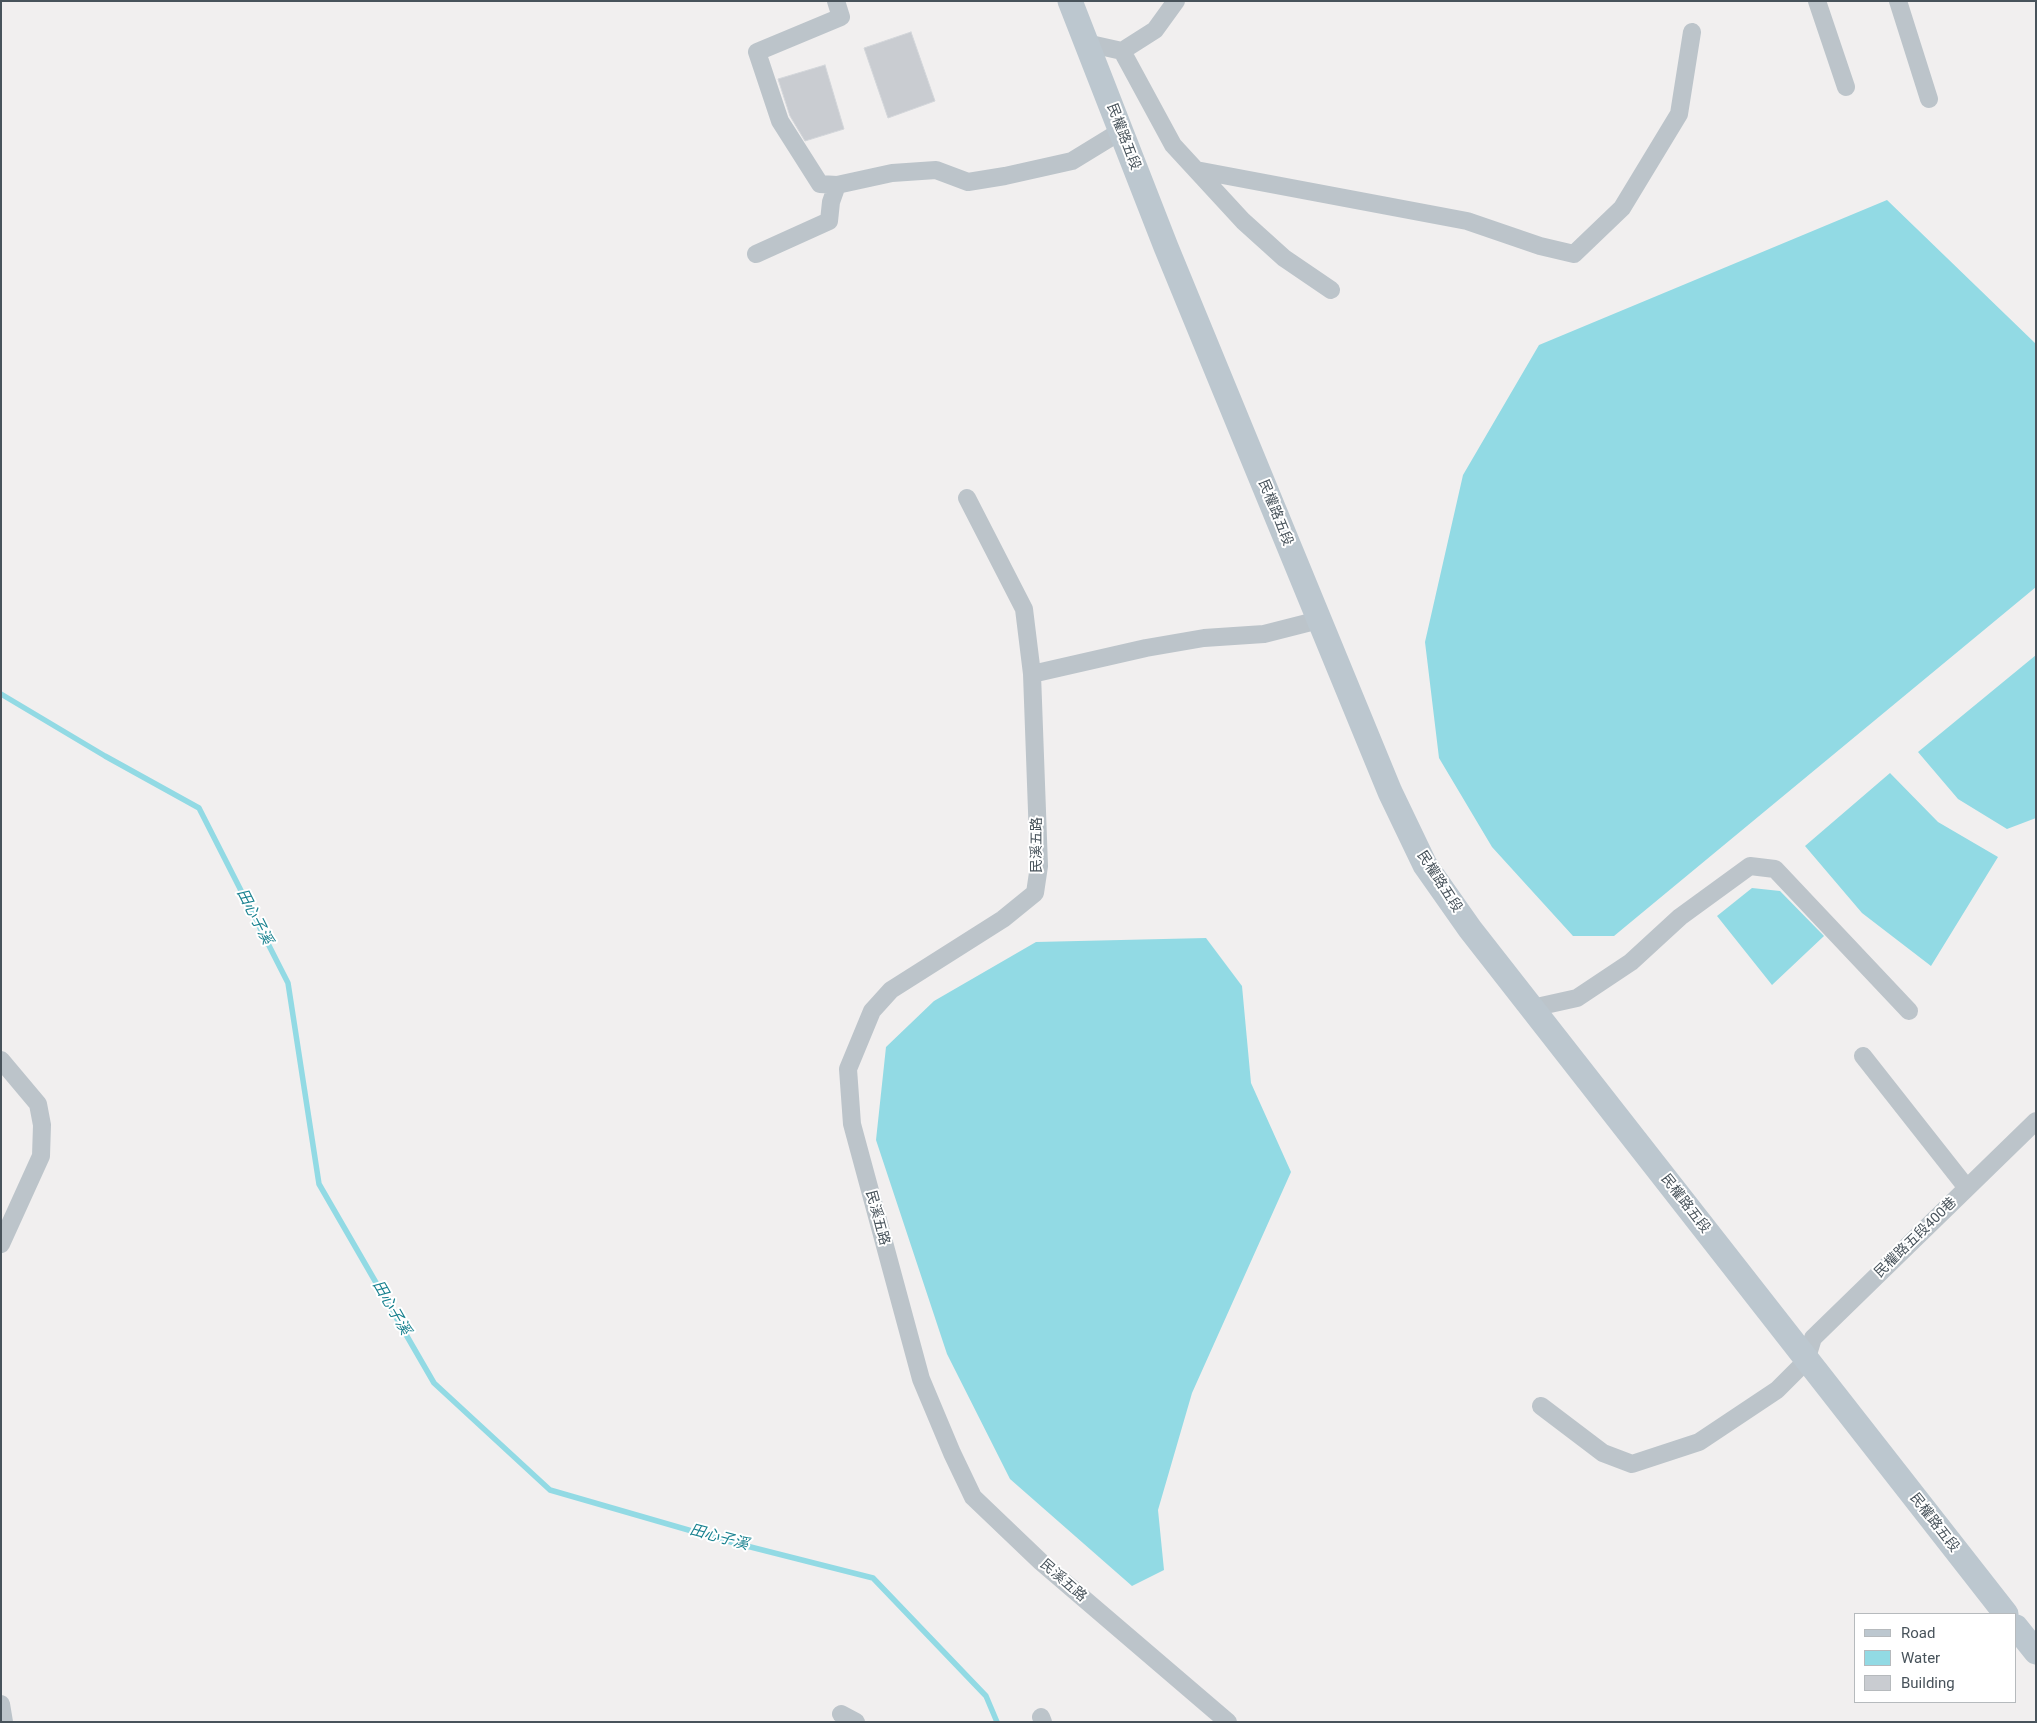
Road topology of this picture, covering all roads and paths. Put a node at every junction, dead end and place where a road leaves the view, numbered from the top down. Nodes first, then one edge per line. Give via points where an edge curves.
1 (836, 1) edge
2 (1070, 1) edge
3 (1176, 1) edge
4 (1817, 1) edge
5 (1898, 1) edge
6 (1692, 32) dead end
7 (1086, 43) junction
8 (1122, 51) junction
9 (1846, 87) dead end
10 (1929, 99) dead end
11 (1121, 132) junction
12 (1196, 170) junction
13 (837, 186) junction
14 (756, 254) dead end
15 (1331, 290) dead end
16 (967, 498) dead end
17 (1319, 620) junction
18 (1032, 674) junction
19 (1532, 1008) junction
20 (1909, 1011) dead end
21 (1863, 1056) dead end
22 (1, 1060) edge
23 (2036, 1121) edge
24 (1967, 1188) junction
25 (1, 1244) edge
26 (1806, 1361) junction
27 (1541, 1406) dead end
28 (2005, 1613) edge
29 (2017, 1628) edge
30 (2036, 1652) edge
31 (1, 1704) edge
32 (4, 1722) edge
33 (1228, 1722) edge

1 - 13 street via 841,18 757,52 780,121 795,147 820,184
2 - 7 street, 民權路五段
3 - 8 street via 1156,30
4 - 9 street
5 - 10 street
6 - 12 street via 1679,114 1622,208 1574,254 1467,221
7 - 8 street
7 - 11 street, 民權路五段
8 - 12 street via 1173,146
11 - 13 street via 1072,160 1005,176 968,182 936,170 892,173
11 - 17 street, 民權路五段
12 - 15 street via 1250,228 1284,258
13 - 14 street via 829,220
16 - 18 street, 民溪五路 via 1024,609
17 - 18 street via 1264,634 1204,638 1146,648
17 - 19 street, 民權路五段 via 1390,792 1425,866
18 - 33 street, 民溪五路 via 1039,866 1035,893 1003,919 891,990 872,1011 848,1069 852,1124 921,1379 973,1497 1041,1562
19 - 20 street via 1577,998 1631,962 1680,918 1750,866 1775,869
19 - 26 street, 民權路五段
21 - 24 street
22 - 25 street via 38,1104 42,1125 41,1156
23 - 24 street, 民權路五段400巷
24 - 26 street, 民權路五段400巷 via 1813,1338
26 - 27 street via 1777,1390 1699,1442 1632,1464 1603,1453
26 - 28 street, 民權路五段
29 - 30 street
31 - 32 street

